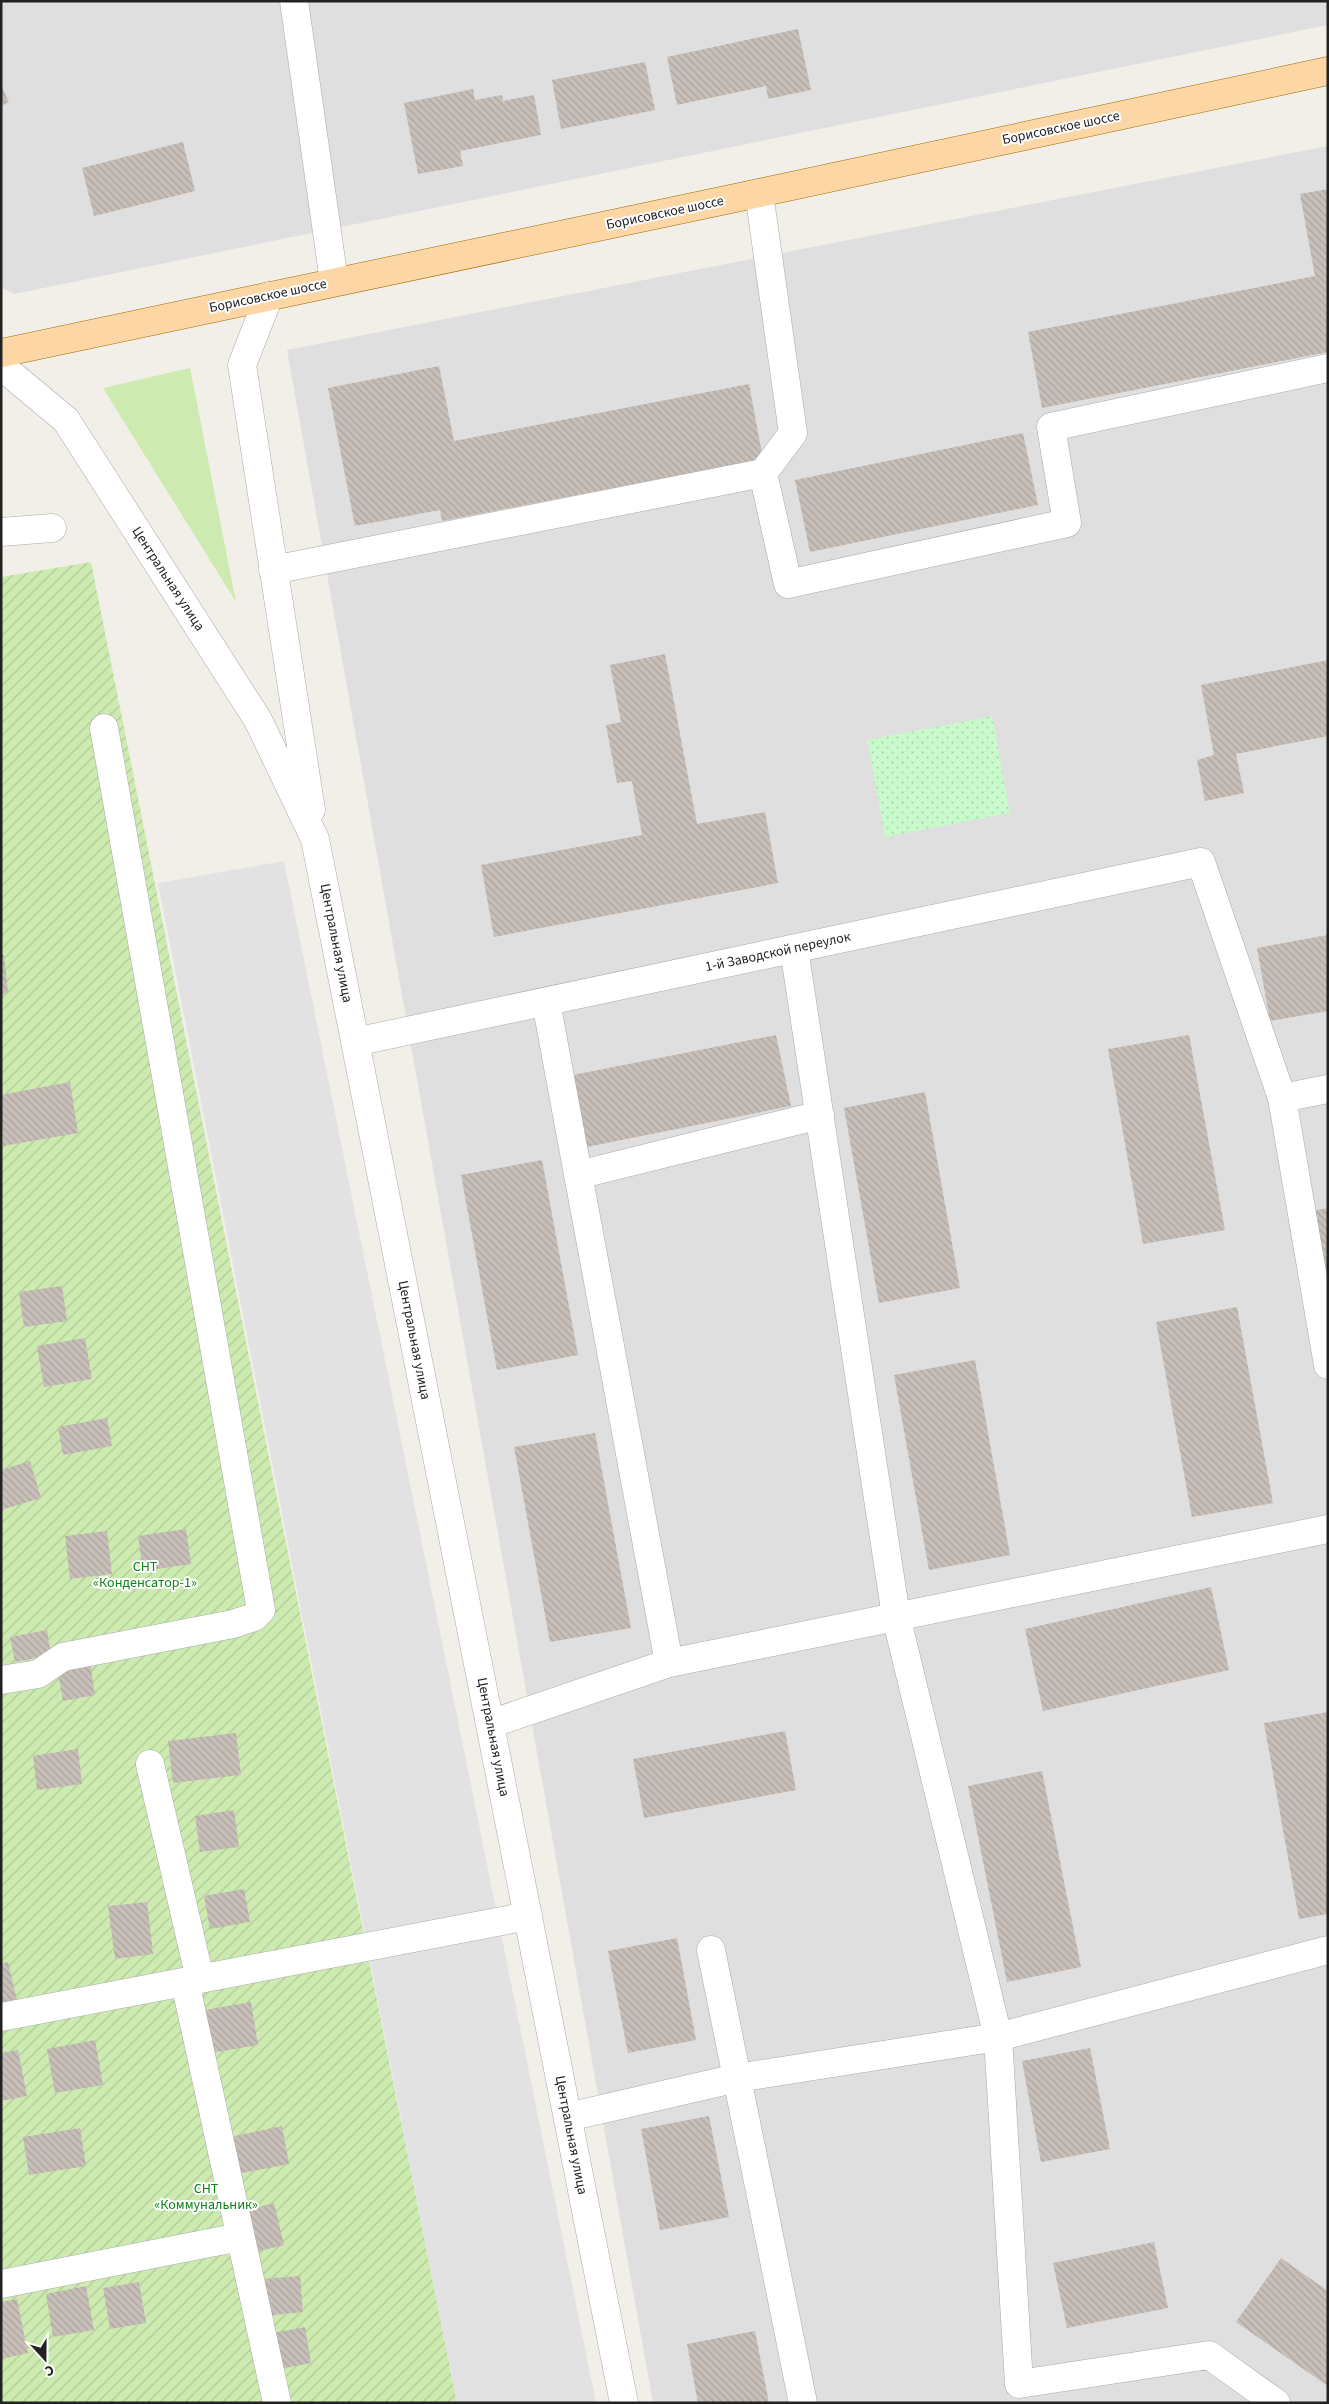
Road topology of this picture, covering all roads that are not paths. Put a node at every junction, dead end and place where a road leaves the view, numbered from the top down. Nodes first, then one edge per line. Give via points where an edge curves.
1 (294, 1) edge
2 (1328, 71) edge
3 (759, 193) junction
4 (334, 281) junction
5 (270, 296) junction
6 (1, 352) edge
7 (1, 366) edge
8 (1328, 368) edge
9 (762, 473) junction
10 (52, 528) dead end
11 (1, 532) edge
12 (274, 570) junction
13 (104, 728) dead end
14 (315, 839) junction
15 (794, 949) junction
16 (546, 1002) junction
17 (355, 1042) junction
18 (1328, 1089) edge
19 (1282, 1098) junction
20 (820, 1115) junction
21 (578, 1175) junction
22 (1328, 1361) edge
23 (1328, 1365) edge
24 (1328, 1530) edge
25 (896, 1616) junction
26 (669, 1663) junction
27 (1, 1680) edge
28 (490, 1724) junction
29 (150, 1764) dead end
30 (528, 1916) junction
31 (711, 1950) dead end
32 (1328, 1950) edge
33 (192, 1981) junction
34 (1, 2017) edge
35 (998, 2036) junction
36 (737, 2078) junction
37 (568, 2117) junction
38 (240, 2237) junction
39 (1, 2284) edge
40 (276, 2403) edge
41 (624, 2403) edge
42 (803, 2403) edge
43 (1276, 2403) edge

1 - 4 street
2 - 3 main road, Борисовское шоссе
3 - 4 main road, Борисовское шоссе
3 - 9 street via 794,433
4 - 5 main road, Борисовское шоссе
5 - 6 main road, Борисовское шоссе
5 - 12 street via 242,365
7 - 14 street, Центральная улица via 66,420 258,720
8 - 9 street via 1051,427 1067,524 788,584
9 - 12 street
10 - 11 street
12 - 14 street
13 - 27 street via 261,1610 254,1617 233,1624 63,1657 38,1674
14 - 17 street, Центральная улица
15 - 16 street, 1-й Заводской переулок
15 - 19 street, 1-й Заводской переулок via 1201,862
15 - 20 street
16 - 17 street, 1-й Заводской переулок
16 - 21 street
17 - 28 street, Центральная улица
18 - 19 street
19 - 22 street
20 - 21 street
20 - 25 street
21 - 26 street
22 - 23 street
24 - 25 street
25 - 26 street
25 - 35 street
26 - 28 street
28 - 30 street, Центральная улица
29 - 33 street
30 - 33 street
30 - 37 street, Центральная улица
31 - 36 street
32 - 35 street
33 - 34 street
33 - 38 street
35 - 36 street
35 - 43 street via 1019,2384 1209,2355
36 - 37 street
36 - 42 street
37 - 41 street, Центральная улица
38 - 39 street
38 - 40 street

